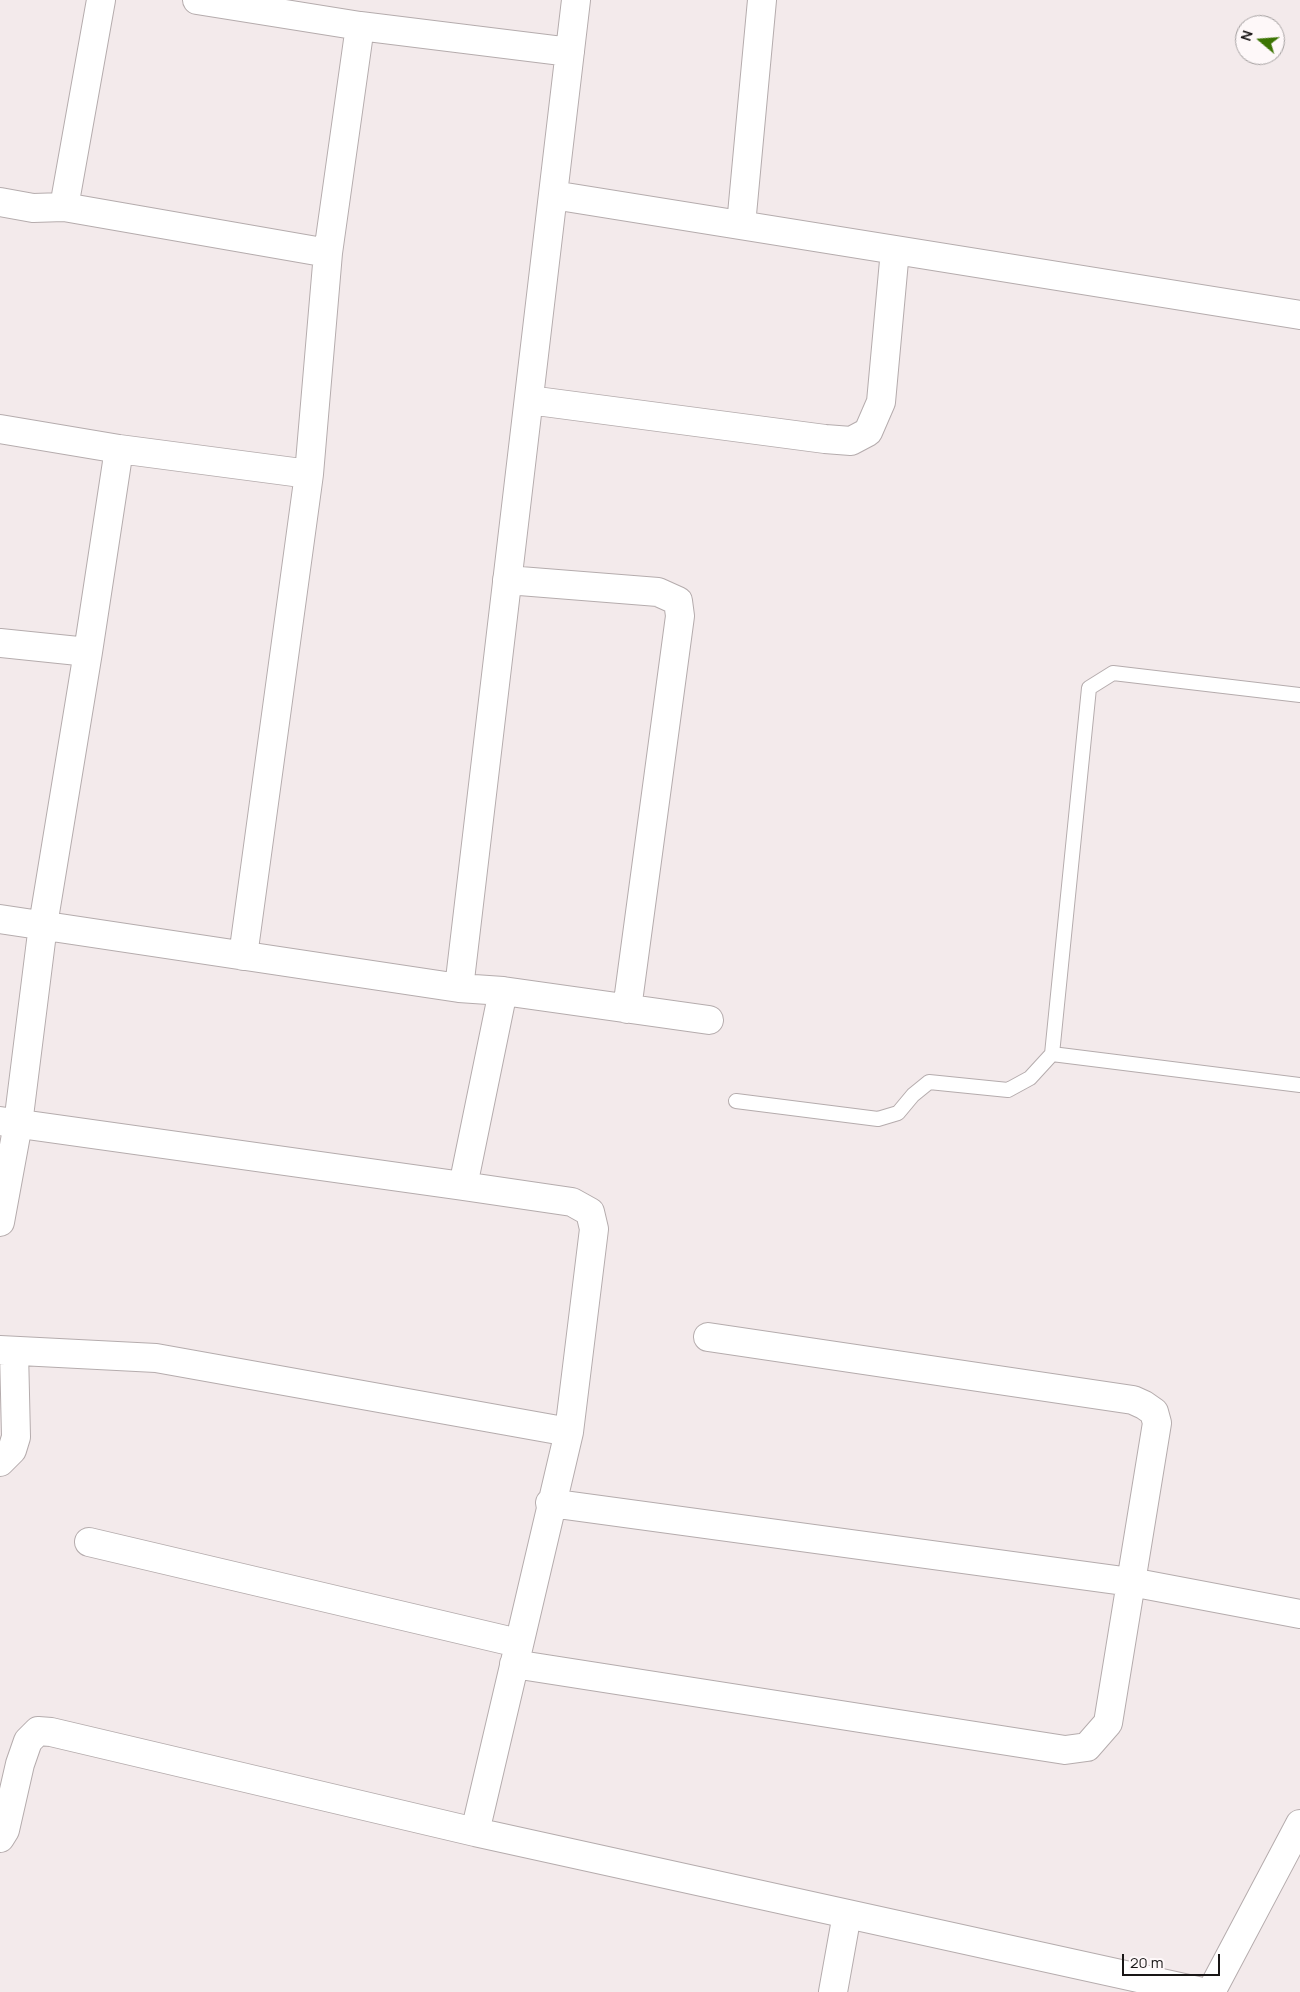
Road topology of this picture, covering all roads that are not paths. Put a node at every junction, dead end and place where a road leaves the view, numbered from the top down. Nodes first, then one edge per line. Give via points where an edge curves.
1 (100, 0) edge
2 (198, 0) edge
3 (576, 0) edge
4 (762, 0) edge
5 (360, 26) junction
6 (570, 52) junction
7 (553, 195) junction
8 (0, 202) edge
9 (64, 207) junction
10 (741, 225) junction
11 (894, 250) junction
12 (328, 252) junction
13 (1300, 315) edge
14 (529, 400) junction
15 (0, 428) edge
16 (119, 449) junction
17 (309, 474) junction
18 (507, 580) junction
19 (0, 643) edge
20 (88, 652) junction
21 (1300, 695) edge
22 (0, 919) edge
23 (42, 925) junction
24 (243, 956) junction
25 (459, 988) junction
26 (503, 991) junction
27 (627, 1009) junction
28 (709, 1020) dead end
29 (1052, 1054) junction
30 (1300, 1085) edge
31 (736, 1101) dead end
32 (9, 1122) edge
33 (463, 1186) junction
34 (0, 1222) edge
35 (708, 1337) dead end
36 (7, 1350) edge
37 (569, 1432) junction
38 (0, 1462) edge
39 (550, 1503) junction
40 (89, 1542) dead end
41 (1131, 1582) junction
42 (1300, 1614) edge
43 (516, 1653) junction
44 (1300, 1824) edge
45 (475, 1832) junction
46 (0, 1838) edge
47 (847, 1914) junction
48 (833, 1992) edge
49 (1202, 1992) edge
50 (1211, 1992) edge

1 - 9 street
2 - 5 street
3 - 6 street
4 - 10 street
5 - 6 street
5 - 12 street
6 - 7 street
7 - 10 street
7 - 14 street
8 - 9 street via 33,208
9 - 12 street
10 - 11 street
11 - 13 street
11 - 14 street via 881,402 868,432 851,441
12 - 17 street
14 - 18 street
15 - 16 street
16 - 17 street
16 - 20 street
17 - 24 street
18 - 25 street
18 - 27 street via 658,592 678,602 680,616
19 - 20 street
20 - 23 street
21 - 29 lane via 1113,673 1089,688
22 - 23 street
23 - 24 street
23 - 32 street
24 - 25 street
25 - 26 street
26 - 27 street
26 - 33 street
27 - 28 street
29 - 30 lane
29 - 31 lane via 1030,1078 1008,1090 929,1082 913,1094 898,1113 878,1119
32 - 33 street
32 - 34 street
33 - 37 street via 572,1202 590,1212 594,1229
35 - 41 street via 1133,1400 1144,1405 1154,1412 1157,1424
36 - 37 street via 156,1358
36 - 38 street via 16,1438 12,1450
37 - 39 street
39 - 41 street
39 - 43 street
40 - 43 street
41 - 42 street
41 - 43 street via 1108,1723 1087,1747 1066,1750
43 - 45 street
44 - 50 street
45 - 46 street via 38,1731 28,1741 5,1830
45 - 47 street
47 - 48 street
47 - 49 street

